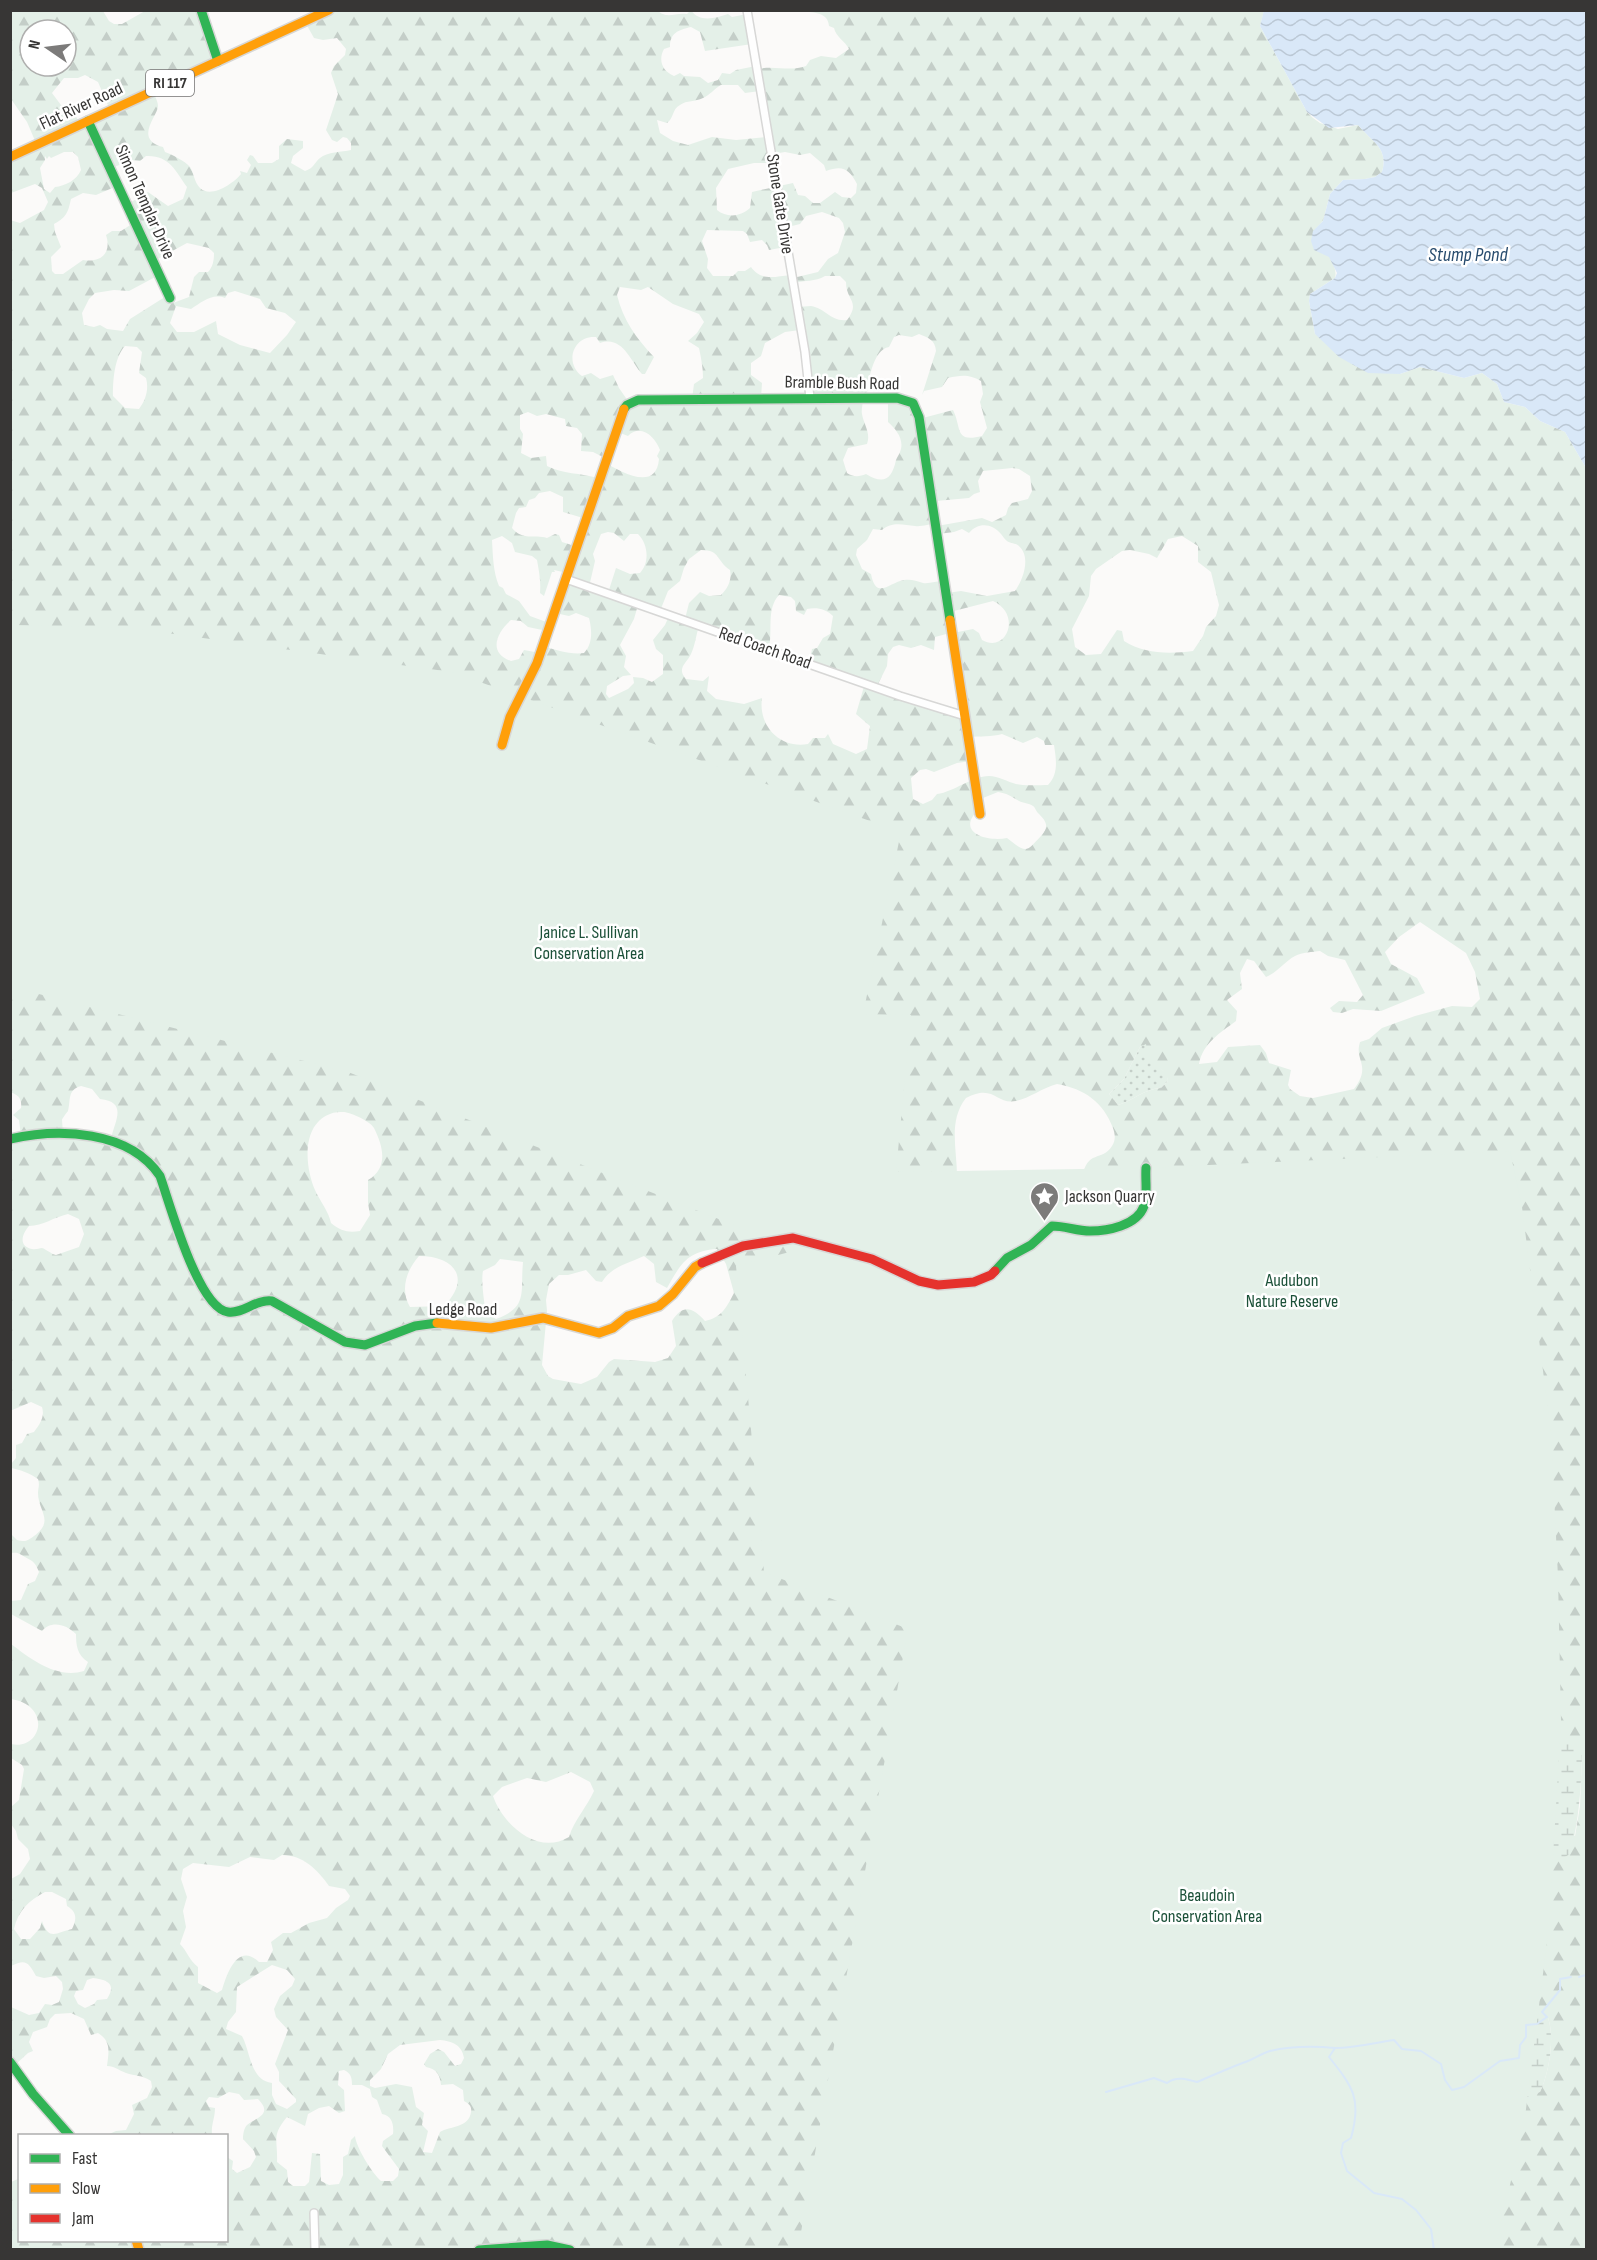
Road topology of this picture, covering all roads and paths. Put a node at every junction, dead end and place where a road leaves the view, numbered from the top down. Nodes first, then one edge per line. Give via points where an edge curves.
1 (201, 10) edge
2 (329, 10) edge
3 (747, 10) edge
4 (218, 61) junction
5 (88, 122) junction
6 (10, 157) edge
7 (170, 298) dead end
8 (810, 398) junction
9 (566, 579) junction
10 (965, 716) junction
11 (502, 745) dead end
12 (980, 814) dead end
13 (10, 1139) edge
14 (1146, 1168) dead end
15 (10, 2062) edge
16 (68, 2134) edge
17 (314, 2213) dead end
18 (315, 2250) edge
19 (479, 2250) edge
20 (570, 2250) edge

1 - 4 street
2 - 4 street, Flat River Road / RI 117
3 - 8 street, Stone Gate Drive
4 - 5 street, Flat River Road / RI 117
5 - 6 street, Flat River Road / RI 117
5 - 7 street, Simon Templar Drive
8 - 9 street, Bramble Bush Road via 638,400 627,405
8 - 10 street, Bramble Bush Road via 897,398 915,405
9 - 10 street, Red Coach Road
9 - 11 street, Bramble Bush Road via 537,663 510,717
10 - 12 street, Bramble Bush Road
13 - 14 street, Ledge Road via 84,1134 121,1144 159,1173 199,1283 219,1309 234,1312 260,1300 272,1300 358,1346 415,1326 442,1323 481,1329 543,1318 599,1333 628,1316 659,1306 695,1267 710,1258 743,1246 794,1238 872,1259 919,1281 938,1285 974,1282 992,1275 1007,1258 1031,1245 1052,1226 1088,1231 1126,1224 1144,1208
15 - 16 street
17 - 18 street
19 - 20 street via 548,2245

